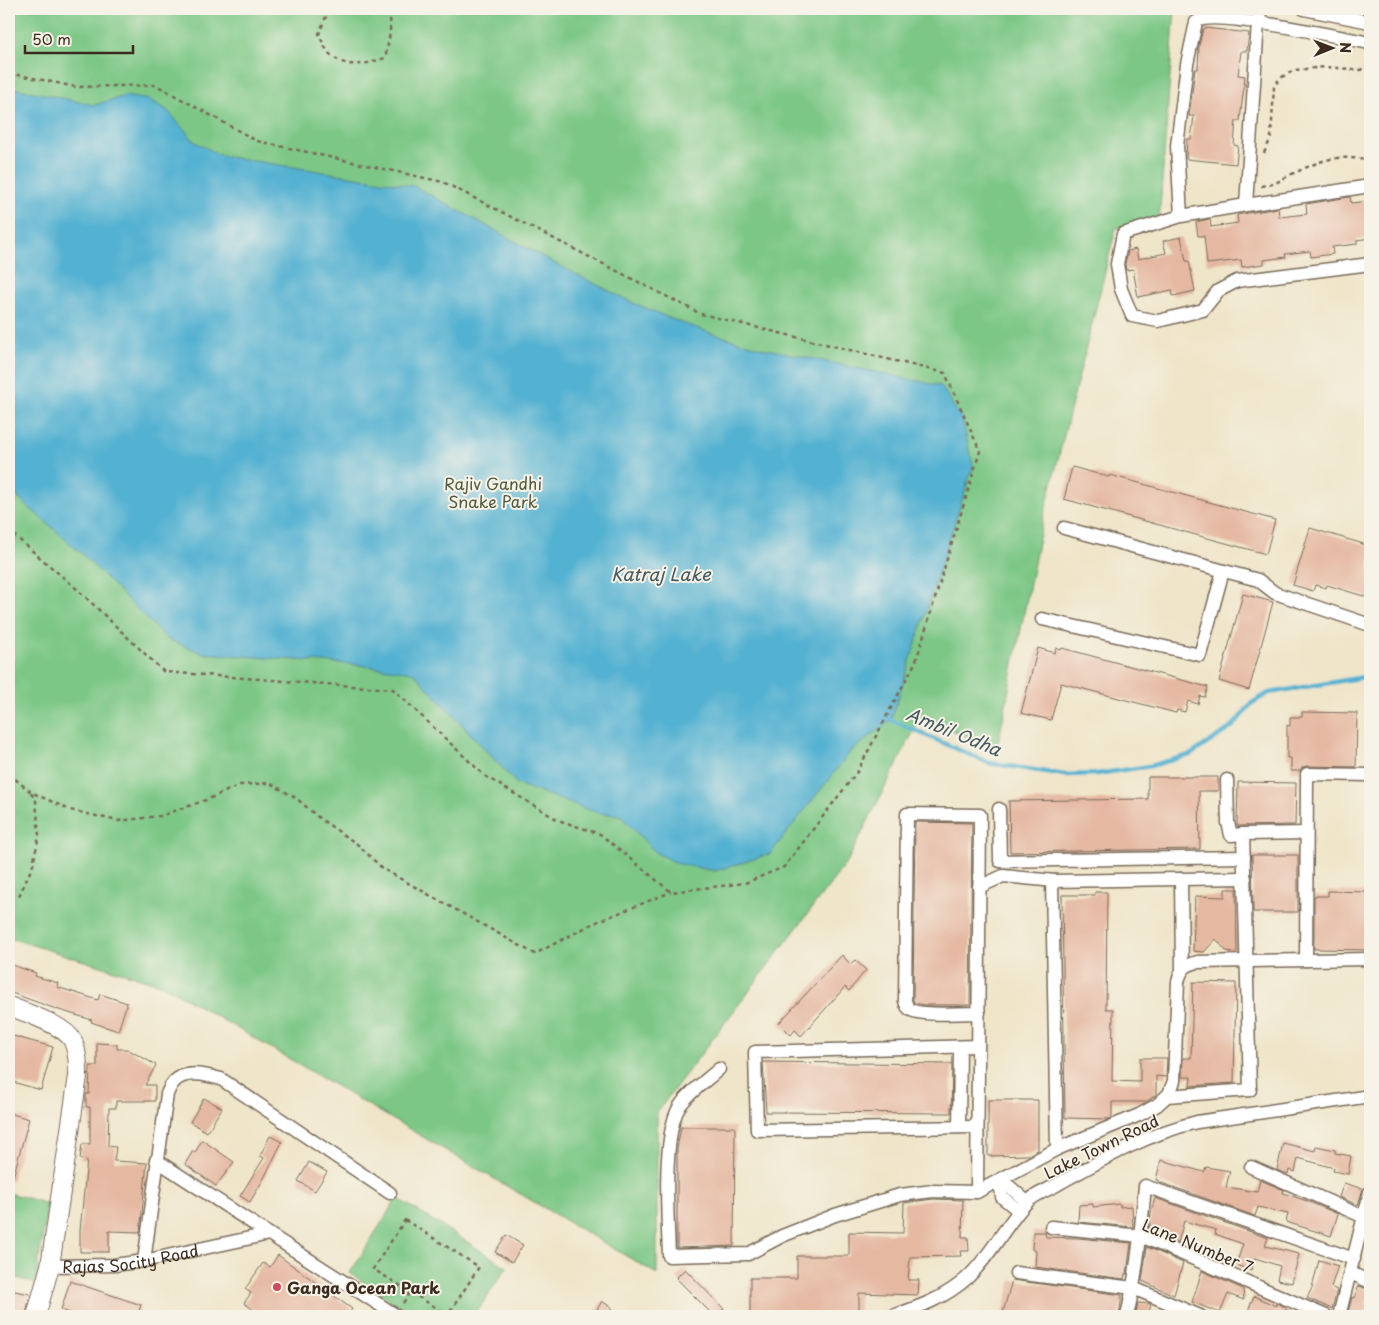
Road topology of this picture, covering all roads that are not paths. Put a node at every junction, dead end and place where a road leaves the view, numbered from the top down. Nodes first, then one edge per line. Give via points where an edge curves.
1 (1261, 9) edge
2 (1304, 9) edge
3 (1370, 22) edge
4 (1258, 23) junction
5 (1370, 43) edge
6 (1370, 186) edge
7 (1246, 205) junction
8 (1181, 216) junction
9 (1370, 264) edge
10 (1064, 528) dead end
11 (1224, 571) junction
12 (1042, 619) dead end
13 (1370, 625) edge
14 (1370, 775) edge
15 (1227, 780) dead end
16 (999, 809) dead end
17 (1306, 833) junction
18 (1243, 834) junction
19 (1244, 856) junction
20 (1245, 878) junction
21 (1181, 879) junction
22 (1055, 880) junction
23 (979, 887) junction
24 (1306, 960) junction
25 (1370, 960) edge
26 (1247, 961) junction
27 (1182, 970) junction
28 (9, 1006) edge
29 (979, 1013) junction
30 (978, 1046) junction
31 (960, 1047) junction
32 (719, 1069) dead end
33 (1167, 1096) junction
34 (1370, 1096) edge
35 (977, 1127) junction
36 (959, 1128) junction
37 (1057, 1148) junction
38 (156, 1160) junction
39 (1251, 1167) dead end
40 (998, 1185) junction
41 (977, 1192) junction
42 (1370, 1192) edge
43 (390, 1193) dead end
44 (1023, 1206) junction
45 (1365, 1225) edge
46 (1051, 1227) dead end
47 (269, 1234) junction
48 (1141, 1236) junction
49 (1354, 1259) junction
50 (144, 1261) junction
51 (50, 1266) junction
52 (1016, 1273) dead end
53 (1351, 1273) junction
54 (1370, 1282) edge
55 (1134, 1288) junction
56 (37, 1316) edge
57 (397, 1316) edge
58 (892, 1316) edge
59 (1127, 1316) edge
60 (1200, 1316) edge
61 (1326, 1316) edge
62 (1339, 1316) edge

1 - 4 street
2 - 3 street
4 - 5 street
4 - 7 street
4 - 8 street via 1217,18 1196,22 1187,64 1177,146
6 - 7 street
7 - 8 street
8 - 9 street via 1123,234 1117,264 1121,289 1132,316 1158,321 1203,310 1218,291 1237,281
10 - 11 street
11 - 12 street via 1200,654
11 - 13 street via 1258,580 1275,593
14 - 17 street via 1307,774
15 - 18 street via 1231,835
16 - 19 street via 1000,861
17 - 18 street
17 - 24 street
18 - 19 street
19 - 20 street
20 - 21 street
20 - 26 street
21 - 22 street
21 - 27 street
22 - 23 street via 1002,876
22 - 37 street via 1052,881
23 - 29 street
23 - 29 street via 980,815 907,814 907,1007 922,1012
24 - 25 street
24 - 26 street
26 - 27 street via 1198,962 1187,964
26 - 33 street via 1250,1090
27 - 33 street via 1178,982 1174,1081
28 - 51 street, Rajas Socity Road via 59,1028 72,1039 78,1054 78,1076
29 - 30 street
30 - 31 street
30 - 35 street
31 - 36 street
31 - 36 street via 755,1052 757,1130
32 - 41 street via 681,1103 670,1133 669,1256 748,1254 782,1236 885,1199 933,1191
33 - 37 street via 1139,1115
34 - 44 street, Lake Town Road via 1177,1127 1150,1136 1093,1165
35 - 36 street
35 - 41 street
37 - 40 street
38 - 43 street via 167,1094 174,1081 185,1076 207,1075 221,1079
38 - 47 street
38 - 50 street
39 - 45 street
40 - 41 street
40 - 44 street via 1009,1186
42 - 45 street
44 - 58 street, Lake Town Road via 966,1278 944,1296
45 - 49 street
46 - 48 street, Lane Number 7
47 - 50 street, Rajas Socity Road
47 - 57 street
48 - 49 street via 1145,1186
48 - 55 street
48 - 61 street, Lane Number 7
49 - 53 street
50 - 51 street, Rajas Socity Road
51 - 56 street
52 - 55 street
53 - 54 street
53 - 62 street
55 - 59 street
55 - 60 street

